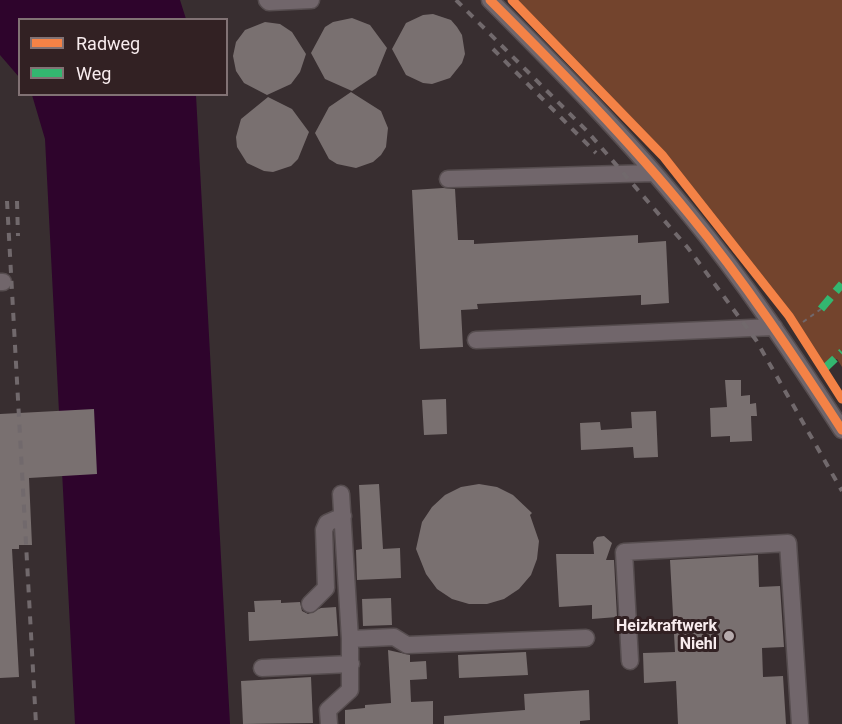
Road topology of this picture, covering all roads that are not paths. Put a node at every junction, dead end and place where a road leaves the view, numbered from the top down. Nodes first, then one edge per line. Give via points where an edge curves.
1 (267, 0) edge
2 (311, 0) edge
3 (490, 0) edge
4 (653, 173) junction
5 (448, 179) dead end
6 (774, 327) junction
7 (476, 340) dead end
8 (842, 430) edge
9 (341, 494) dead end
10 (343, 516) junction
11 (310, 604) dead end
12 (586, 638) dead end
13 (350, 639) junction
14 (630, 661) dead end
15 (351, 664) junction
16 (262, 668) dead end
17 (329, 724) edge
18 (800, 724) edge

1 - 2 street
3 - 4 street via 569,78
4 - 5 street
4 - 6 street via 689,213
6 - 7 street
6 - 8 street
9 - 10 street
10 - 11 street via 327,523 324,530 326,588
10 - 13 street
12 - 13 street via 407,645 394,637
13 - 15 street
14 - 18 street via 624,552 788,543
15 - 16 street
15 - 17 street via 350,690 328,710

